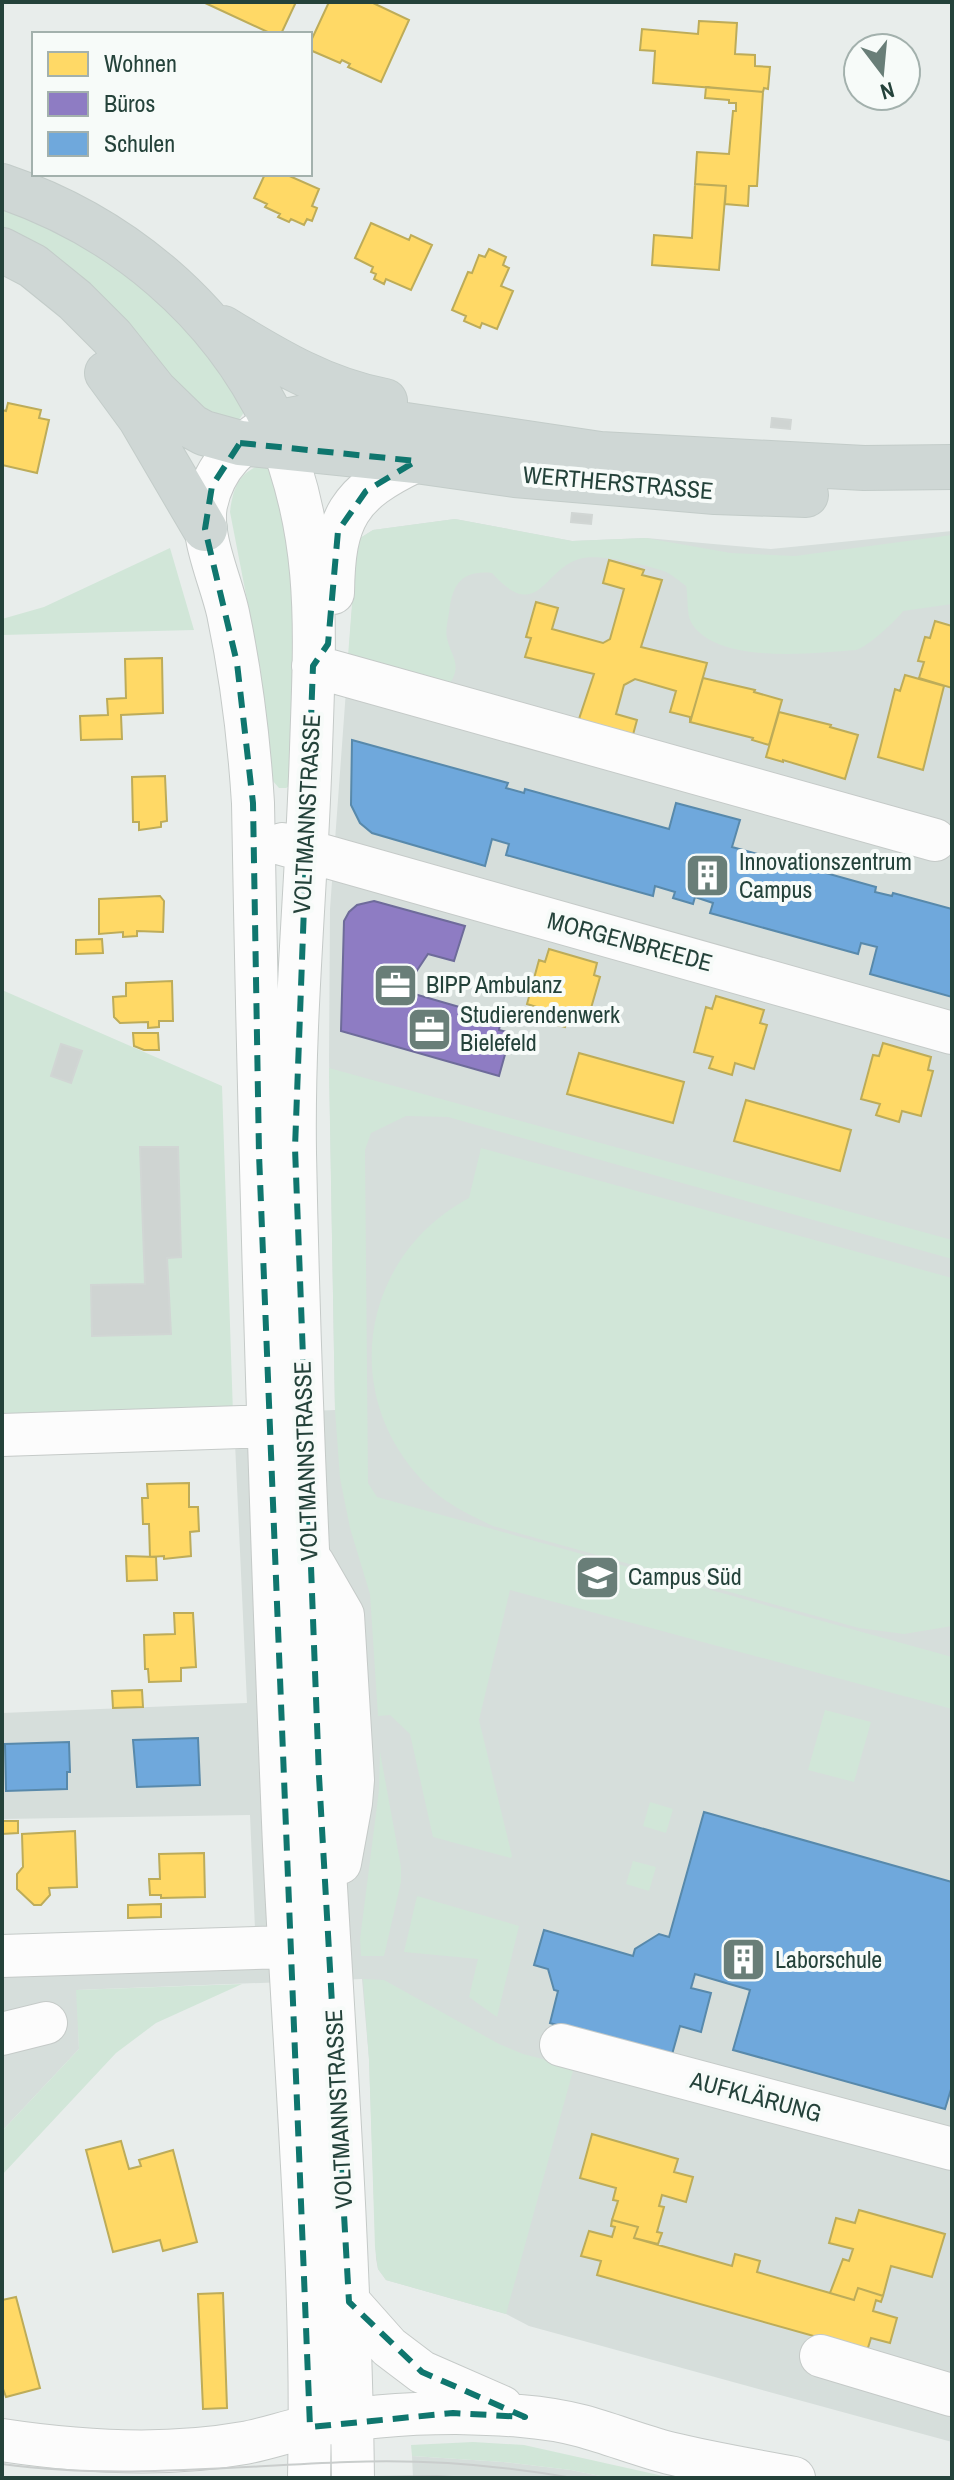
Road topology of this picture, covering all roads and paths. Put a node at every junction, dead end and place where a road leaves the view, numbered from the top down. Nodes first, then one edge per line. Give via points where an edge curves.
1 (2, 186) edge
2 (2, 250) edge
3 (2, 271) edge
4 (207, 319) junction
5 (266, 438) junction
6 (680, 457) junction
7 (416, 461) junction
8 (952, 467) edge
9 (952, 488) edge
10 (205, 529) junction
11 (313, 666) junction
12 (253, 838) junction
13 (935, 840) dead end
14 (308, 851) junction
15 (952, 1033) edge
16 (269, 1426) junction
17 (2, 1435) edge
18 (289, 1947) junction
19 (2, 1956) edge
20 (46, 2023) dead end
21 (2, 2034) edge
22 (561, 2045) dead end
23 (952, 2149) edge
24 (349, 2302) junction
25 (821, 2356) dead end
26 (952, 2394) edge
27 (525, 2417) junction
28 (352, 2420) junction
29 (310, 2427) junction
30 (2, 2440) edge
31 (309, 2478) edge
32 (353, 2478) edge
33 (794, 2478) edge

1 - 4 main road, WERTHERSTRASSE via 33,196 104,234 143,260
2 - 5 main road, WERTHERSTRASSE via 33,266 75,300 191,426 204,433
3 - 10 main road via 47,306 113,380
4 - 5 main road, WERTHERSTRASSE via 248,374
4 - 6 main road, WERTHERSTRASSE via 293,370 357,396 613,439
5 - 6 main road, WERTHERSTRASSE via 305,417 352,417 600,454
5 - 7 main road, WERTHERSTRASSE
5 - 10 street via 212,486
5 - 11 street, VOLTMANNSTRASSE via 302,506 314,587
6 - 8 main road, WERTHERSTRASSE via 776,465
7 - 9 main road, WERTHERSTRASSE via 715,492 798,495
7 - 11 street via 366,491 338,531 328,644
10 - 12 street, VOLTMANNSTRASSE via 237,663 250,758
11 - 13 street
11 - 14 street, VOLTMANNSTRASSE
12 - 14 street, MORGENBREEDE
12 - 16 street, VOLTMANNSTRASSE
14 - 15 street, MORGENBREEDE
14 - 24 street, VOLTMANNSTRASSE via 295,1105 310,1558
16 - 17 street
16 - 18 street, VOLTMANNSTRASSE
18 - 19 street
18 - 29 street, VOLTMANNSTRASSE via 306,2223
20 - 21 street
22 - 23 street, AUFKLÄRUNG
24 - 27 street via 389,2347 422,2372
24 - 28 street, VOLTMANNSTRASSE
25 - 26 street
27 - 28 street via 453,2413
27 - 33 street
28 - 29 street
28 - 32 street, VOLTMANNSTRASSE
29 - 30 street via 187,2449 111,2450
29 - 31 street, VOLTMANNSTRASSE

